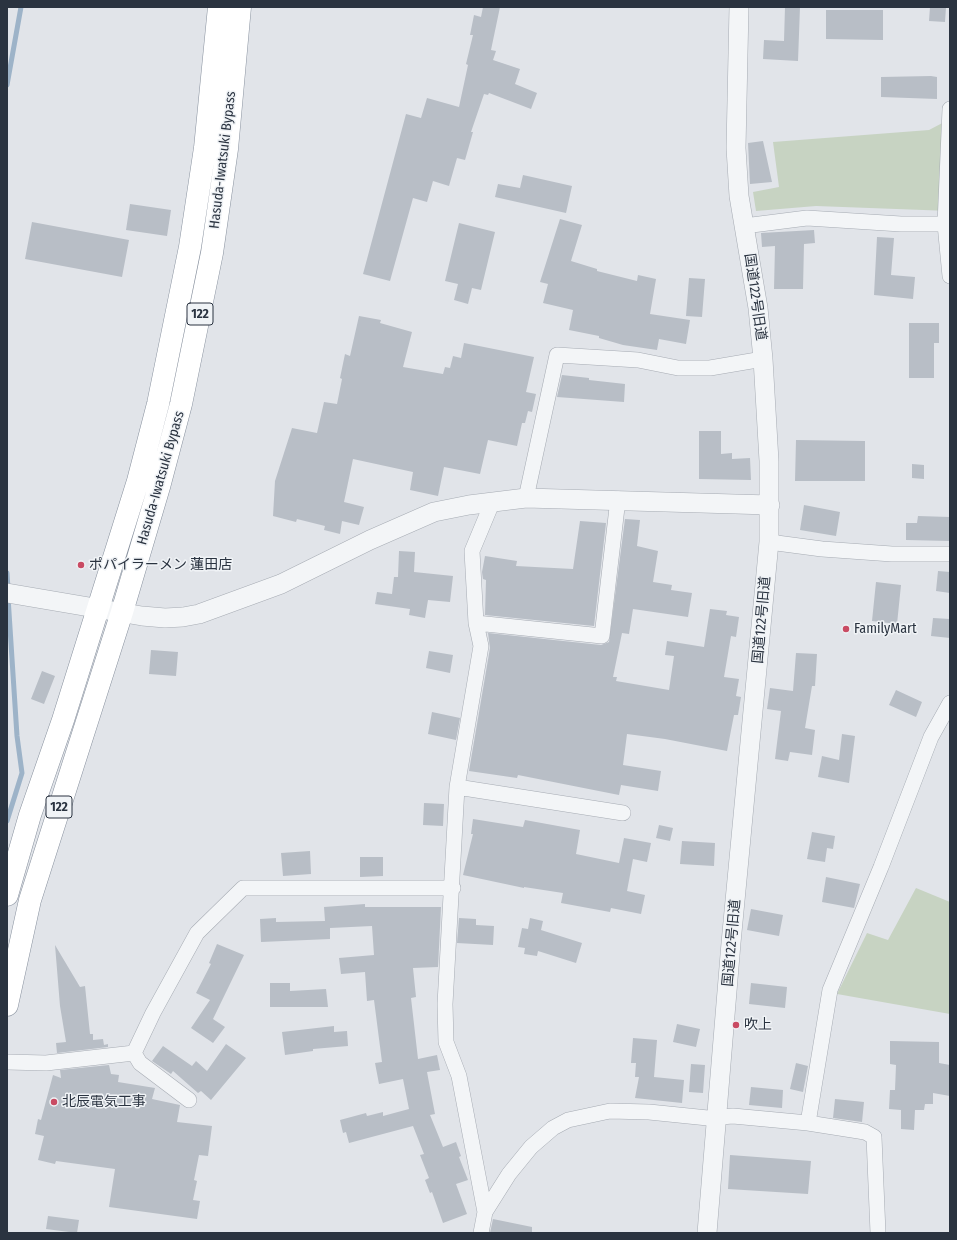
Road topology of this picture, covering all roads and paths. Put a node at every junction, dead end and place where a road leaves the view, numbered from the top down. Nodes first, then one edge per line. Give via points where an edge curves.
1 (219, 7) edge
2 (240, 7) edge
3 (739, 7) edge
4 (950, 109) edge
5 (945, 224) junction
6 (744, 226) junction
7 (950, 276) edge
8 (763, 359) junction
9 (526, 498) junction
10 (618, 499) junction
11 (492, 503) junction
12 (770, 505) junction
13 (769, 542) junction
14 (950, 554) edge
15 (7, 592) edge
16 (98, 607) junction
17 (122, 612) junction
18 (476, 623) junction
19 (950, 704) edge
20 (457, 787) junction
21 (623, 813) dead end
22 (453, 888) junction
23 (7, 895) edge
24 (7, 1005) edge
25 (134, 1053) junction
26 (7, 1062) edge
27 (189, 1100) dead end
28 (717, 1116) junction
29 (808, 1124) junction
30 (485, 1212) junction
31 (481, 1233) edge
32 (707, 1233) edge
33 (878, 1233) edge

1 - 16 highway, Hasuda-Iwatsuki Bypass / 122 via 205,148 176,322 138,481
2 - 17 highway, Hasuda-Iwatsuki Bypass / 122 via 226,150 212,253 198,325 181,404
3 - 6 street, 国道122号旧道 via 736,148
4 - 5 street
5 - 6 street via 807,218
5 - 7 street
6 - 8 street, 国道122号旧道 via 758,308
8 - 9 street via 710,368 678,368 638,360 557,355
8 - 12 street, 国道122号旧道
9 - 10 street
9 - 11 street
10 - 12 street
10 - 18 street via 602,636
11 - 17 street via 434,512 281,584 199,614 165,618
11 - 18 street via 472,552
12 - 13 street, 国道122号旧道
13 - 14 street via 822,549
13 - 28 street, 国道122号旧道
15 - 16 street
16 - 17 street
16 - 23 highway, Hasuda-Iwatsuki Bypass / 122 via 63,720 30,814
17 - 24 highway, Hasuda-Iwatsuki Bypass / 122 via 30,900
18 - 20 street via 481,646
19 - 29 street via 931,737 830,990
20 - 21 street
20 - 22 street
22 - 25 street via 243,888 197,933
22 - 30 street via 445,1004 446,1042 459,1076
25 - 26 street via 46,1063
25 - 27 street via 140,1063
28 - 29 street
28 - 30 street via 708,1118 610,1110 568,1120 553,1128 531,1147 509,1174
28 - 32 street, 国道122号旧道
29 - 33 street via 854,1129 874,1137
30 - 31 street

